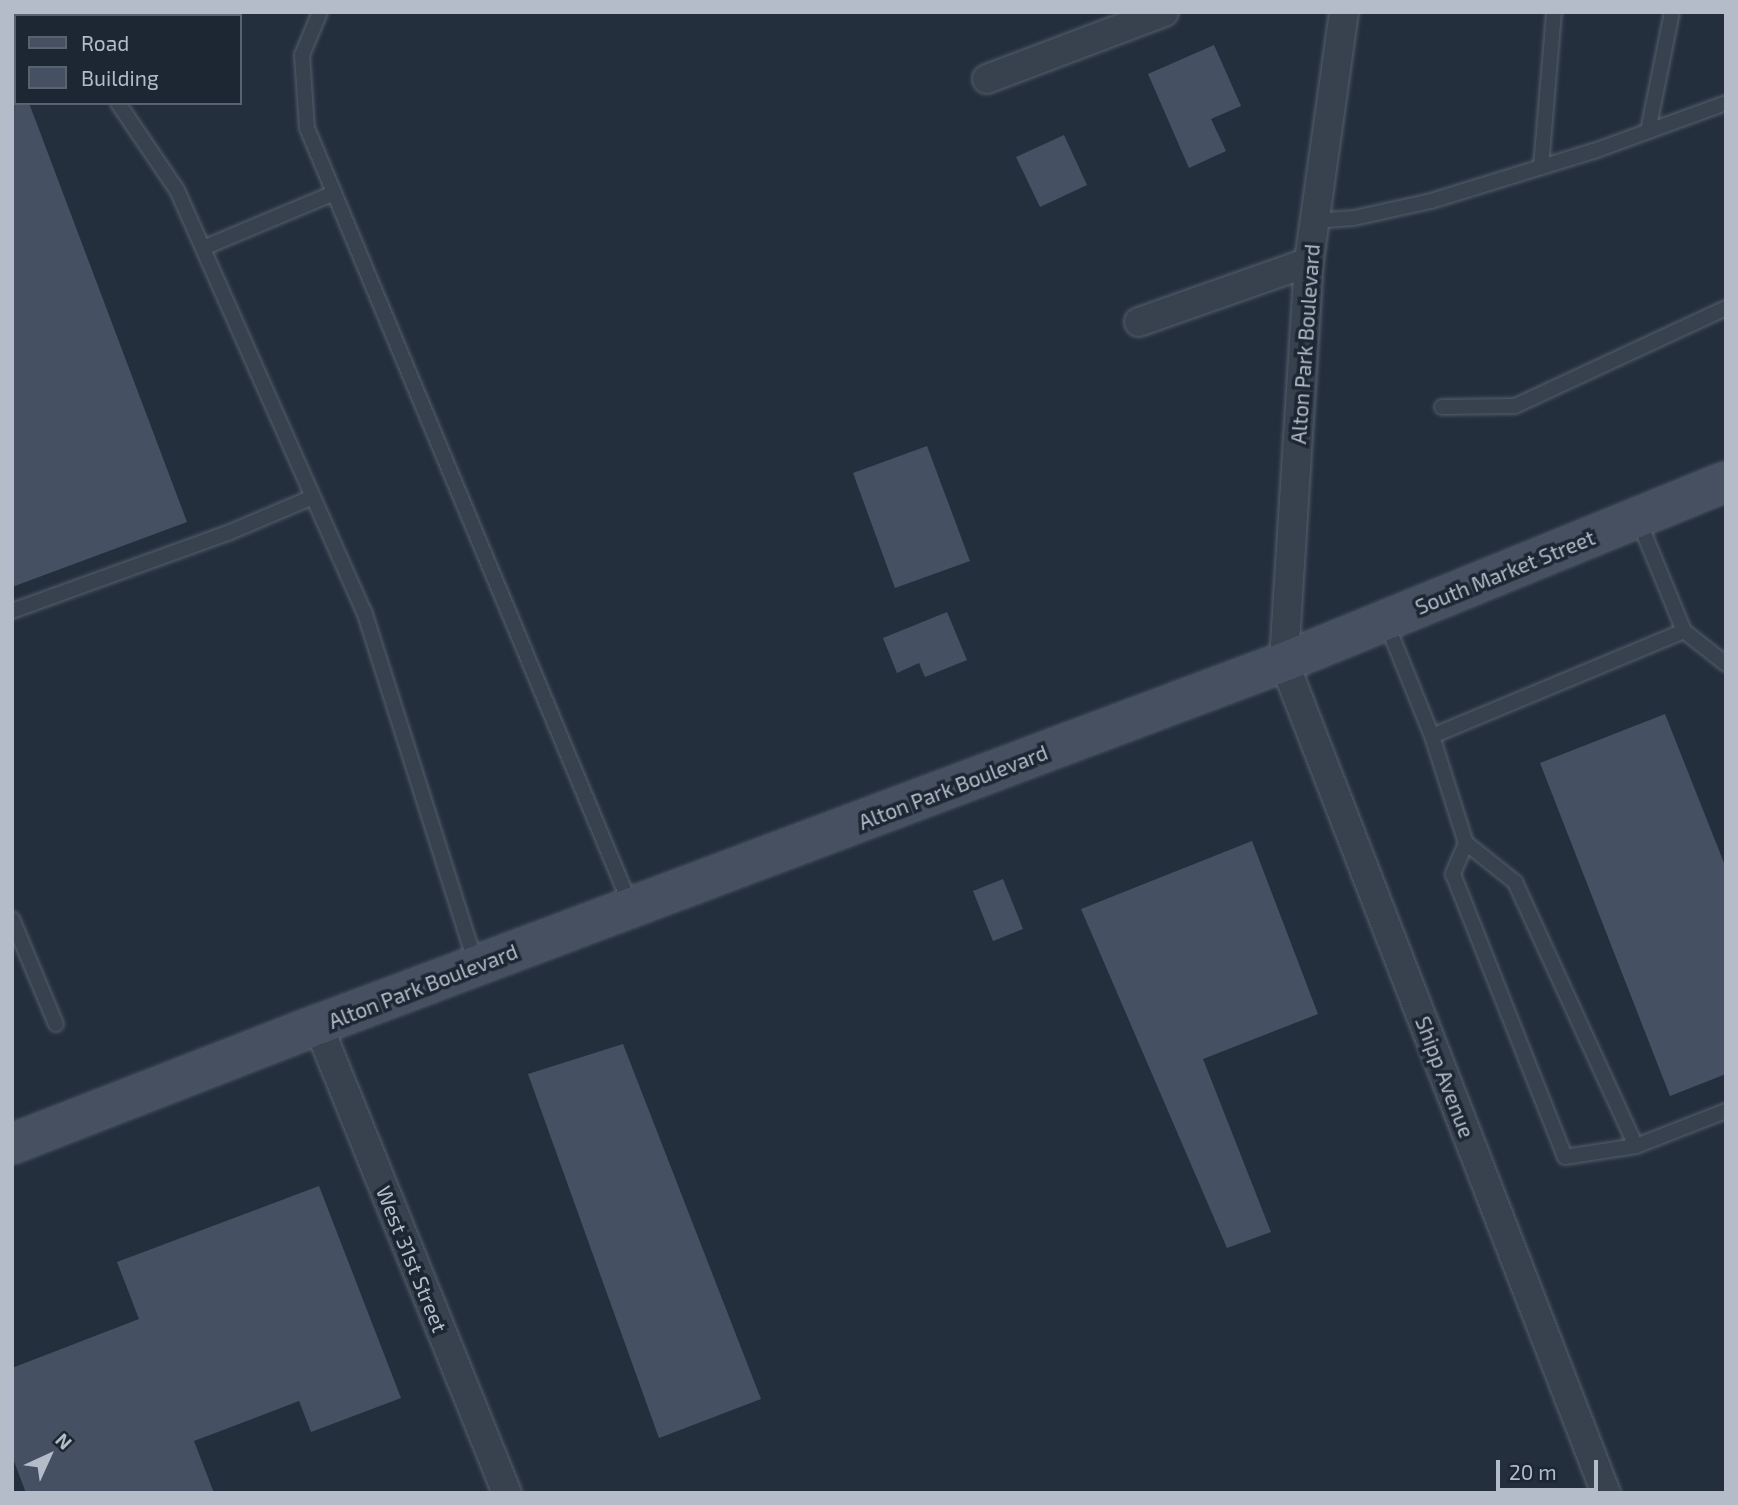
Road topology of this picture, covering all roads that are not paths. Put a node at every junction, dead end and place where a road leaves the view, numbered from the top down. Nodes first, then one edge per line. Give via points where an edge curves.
1 (320, 12) edge
2 (1164, 12) edge
3 (1344, 12) edge
4 (1554, 12) edge
5 (1672, 12) edge
6 (988, 79) dead end
7 (1726, 103) edge
8 (119, 105) edge
9 (1648, 131) junction
10 (1541, 167) junction
11 (334, 193) junction
12 (1314, 221) junction
13 (203, 248) junction
14 (1309, 262) junction
15 (1726, 308) edge
16 (1139, 323) dead end
17 (1442, 407) dead end
18 (1726, 482) edge
19 (313, 497) junction
20 (1638, 518) junction
21 (12, 611) edge
22 (1385, 621) junction
23 (1684, 631) junction
24 (1284, 662) junction
25 (1726, 664) edge
26 (1432, 736) junction
27 (1466, 843) junction
28 (631, 908) junction
29 (12, 919) edge
30 (477, 966) junction
31 (56, 1024) dead end
32 (318, 1026) junction
33 (1726, 1111) edge
34 (12, 1144) edge
35 (1636, 1146) junction
36 (507, 1493) edge
37 (1606, 1493) edge

1 - 11 lane via 302,55 307,128
2 - 6 street
3 - 12 street, Alton Park Boulevard
4 - 10 lane
5 - 9 lane
7 - 9 lane
8 - 13 lane via 177,190
9 - 10 lane
10 - 12 lane via 1431,201 1354,218
11 - 13 lane
11 - 28 lane
12 - 14 street, Alton Park Boulevard
13 - 19 lane
14 - 16 street
14 - 24 street, Alton Park Boulevard
15 - 17 lane via 1515,406
18 - 20 main road, South Market Street
19 - 21 lane via 228,533
19 - 30 lane via 364,611
20 - 22 main road, South Market Street
20 - 23 lane
22 - 24 main road, South Market Street
22 - 26 lane
23 - 25 lane
23 - 26 lane
24 - 28 main road, Alton Park Boulevard
24 - 37 street, Shipp Avenue
26 - 27 lane
27 - 35 lane via 1515,882
27 - 35 lane via 1454,874 1565,1157
28 - 30 main road, Alton Park Boulevard
29 - 31 lane
30 - 32 main road, Alton Park Boulevard
32 - 34 main road, Alton Park Boulevard
32 - 36 street, West 31st Street
33 - 35 lane

